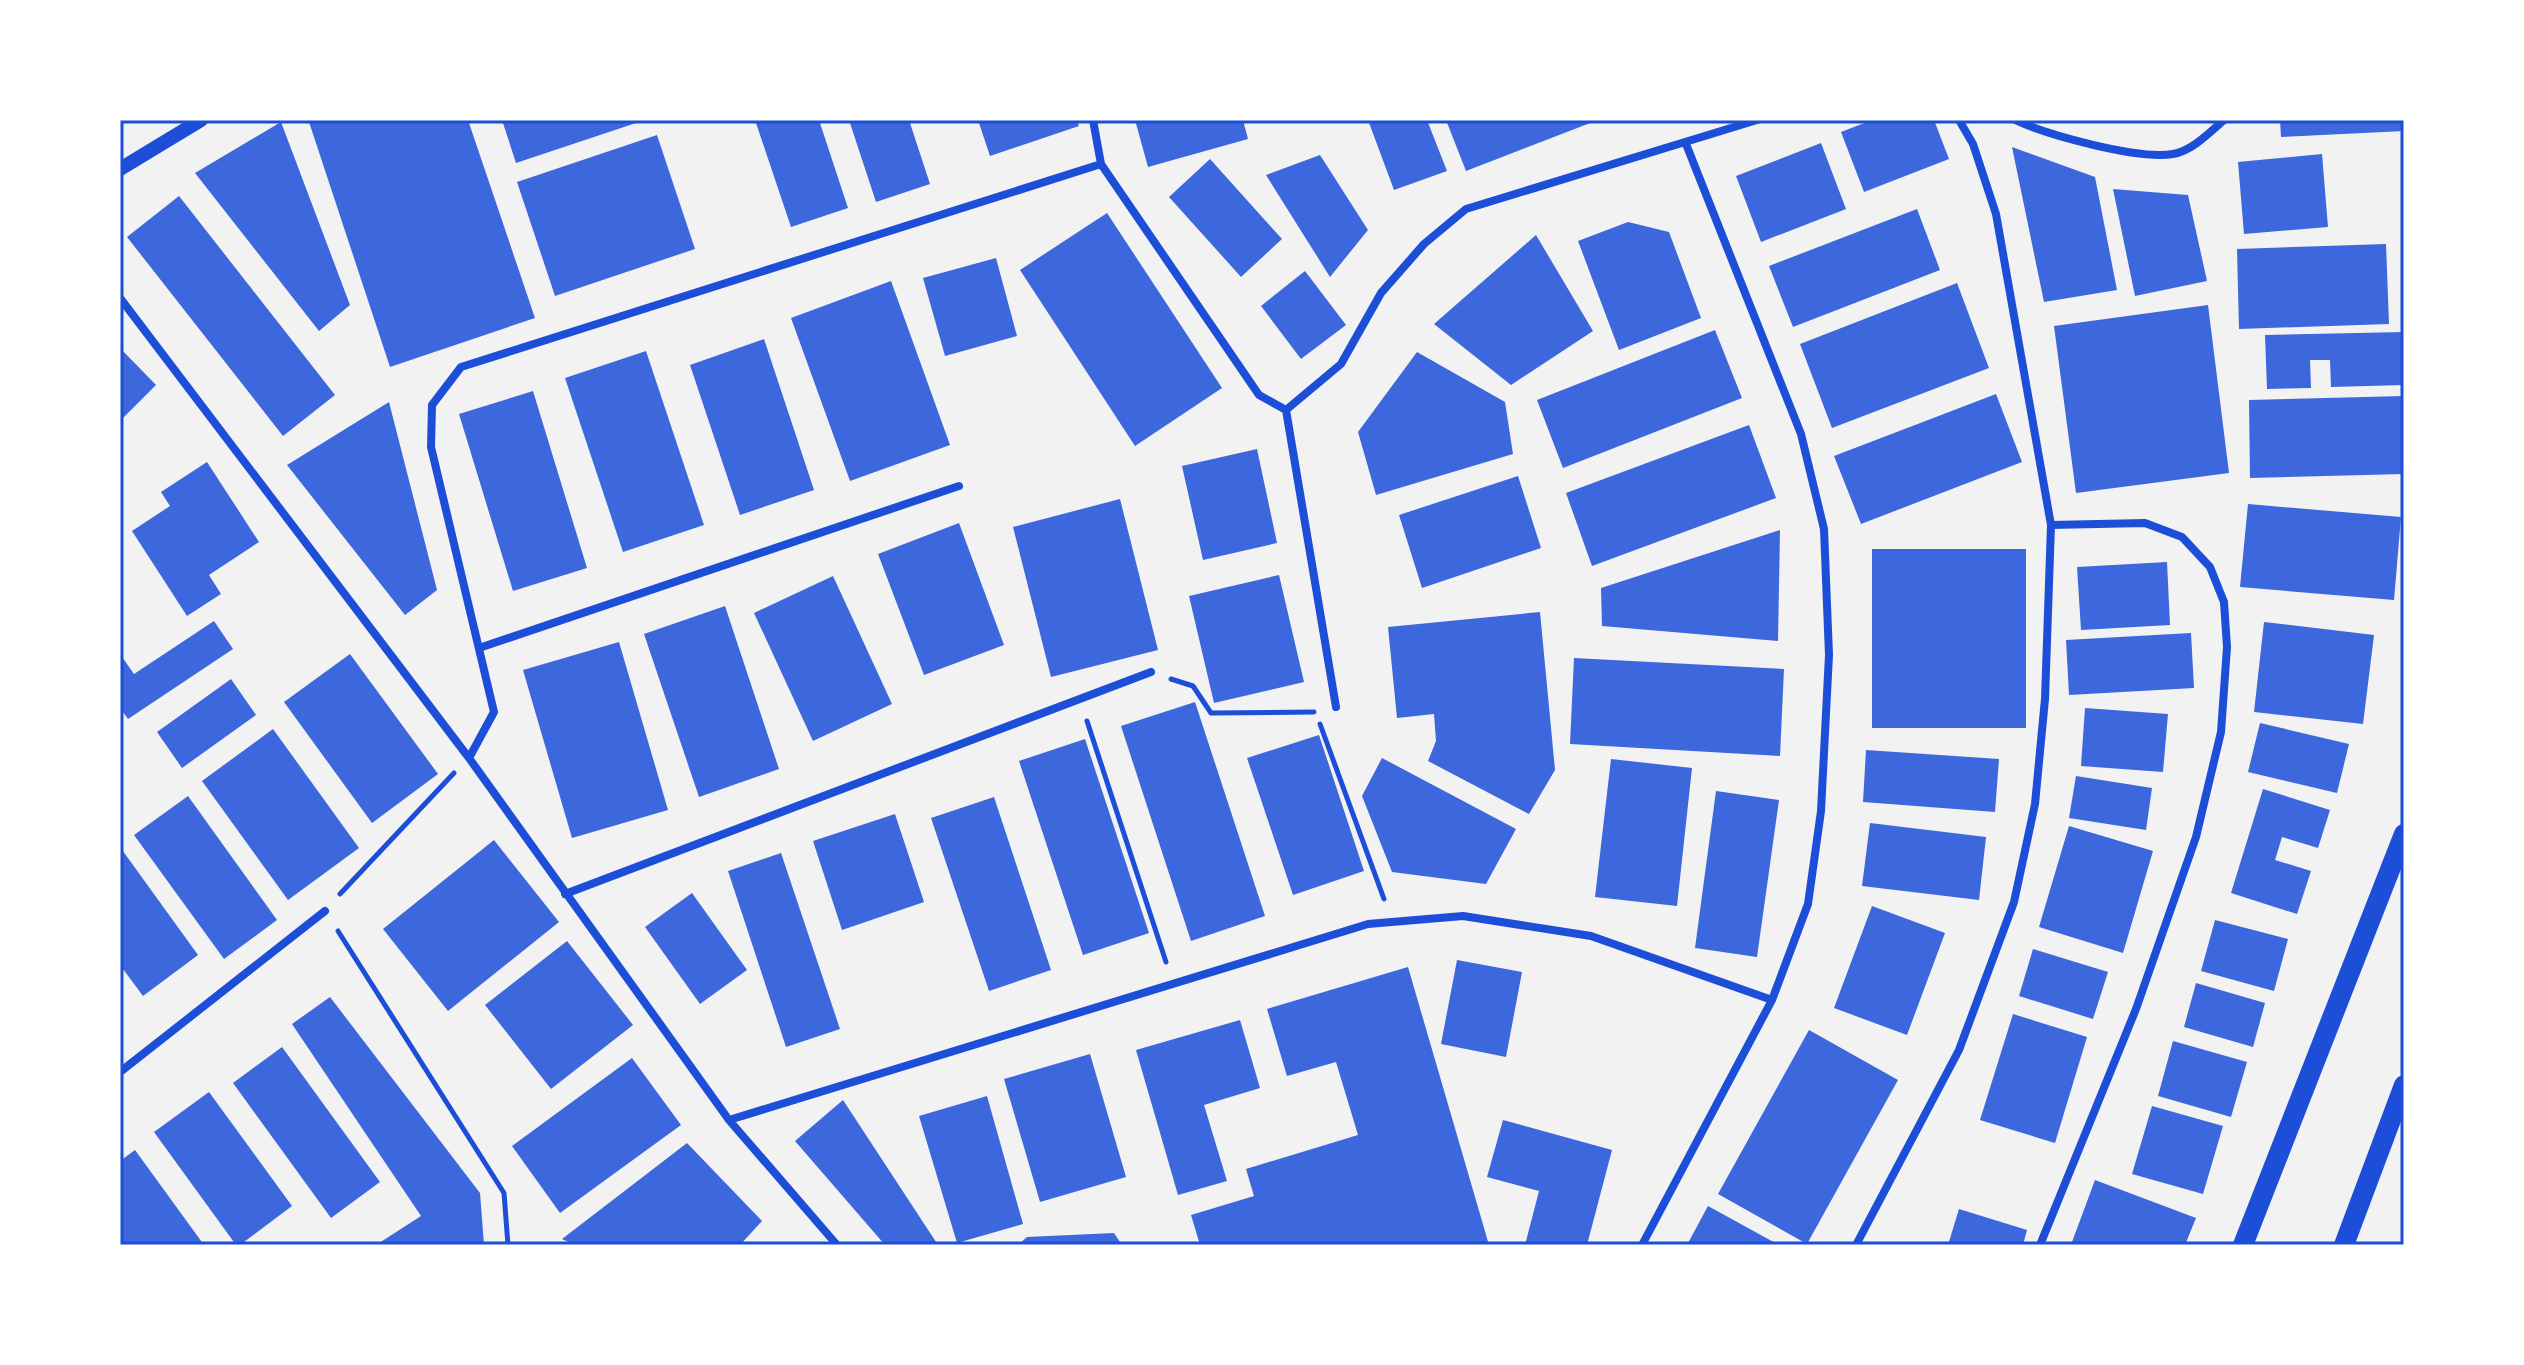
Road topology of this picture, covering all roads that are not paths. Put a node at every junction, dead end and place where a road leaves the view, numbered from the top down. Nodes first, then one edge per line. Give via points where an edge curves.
1 (201, 120) edge
2 (1093, 120) edge
3 (1757, 120) edge
4 (1959, 120) edge
5 (2015, 120) edge
6 (2224, 120) edge
7 (1686, 144) junction
8 (1101, 164) junction
9 (120, 169) edge
10 (120, 298) edge
11 (1286, 410) junction
12 (959, 486) dead end
13 (2051, 525) junction
14 (479, 648) junction
15 (1151, 672) road end
16 (1336, 707) dead end
17 (469, 758) junction
18 (2404, 834) edge
19 (565, 894) junction
20 (325, 911) road end
21 (1772, 1000) junction
22 (120, 1072) edge
23 (2404, 1085) edge
24 (729, 1120) junction
25 (837, 1245) edge
26 (1642, 1245) edge
27 (1856, 1245) edge
28 (2040, 1245) edge
29 (2243, 1245) edge
30 (2344, 1245) edge

1 - 9 street
2 - 8 street
3 - 7 street
4 - 13 street via 1973,144 1996,214
5 - 6 street via 2090,145 2173,154 2197,143
7 - 11 street via 1466,209 1424,244 1381,293 1341,364
7 - 21 street via 1801,434 1824,529 1829,655 1821,811 1808,904
8 - 11 street via 1259,395
8 - 14 street via 461,367 432,405 431,447
10 - 17 street
11 - 16 street
12 - 14 street
13 - 27 street via 2037,789 2014,902 1959,1050
13 - 28 street via 2145,523 2182,537 2210,567 2224,602 2227,647 2221,732 2196,837 2136,1009
14 - 17 street via 494,712
15 - 19 street
17 - 19 street
18 - 29 main road
19 - 24 street
20 - 22 street
21 - 24 street via 1591,936 1463,916 1368,924
21 - 26 street
23 - 30 main road
24 - 25 street

